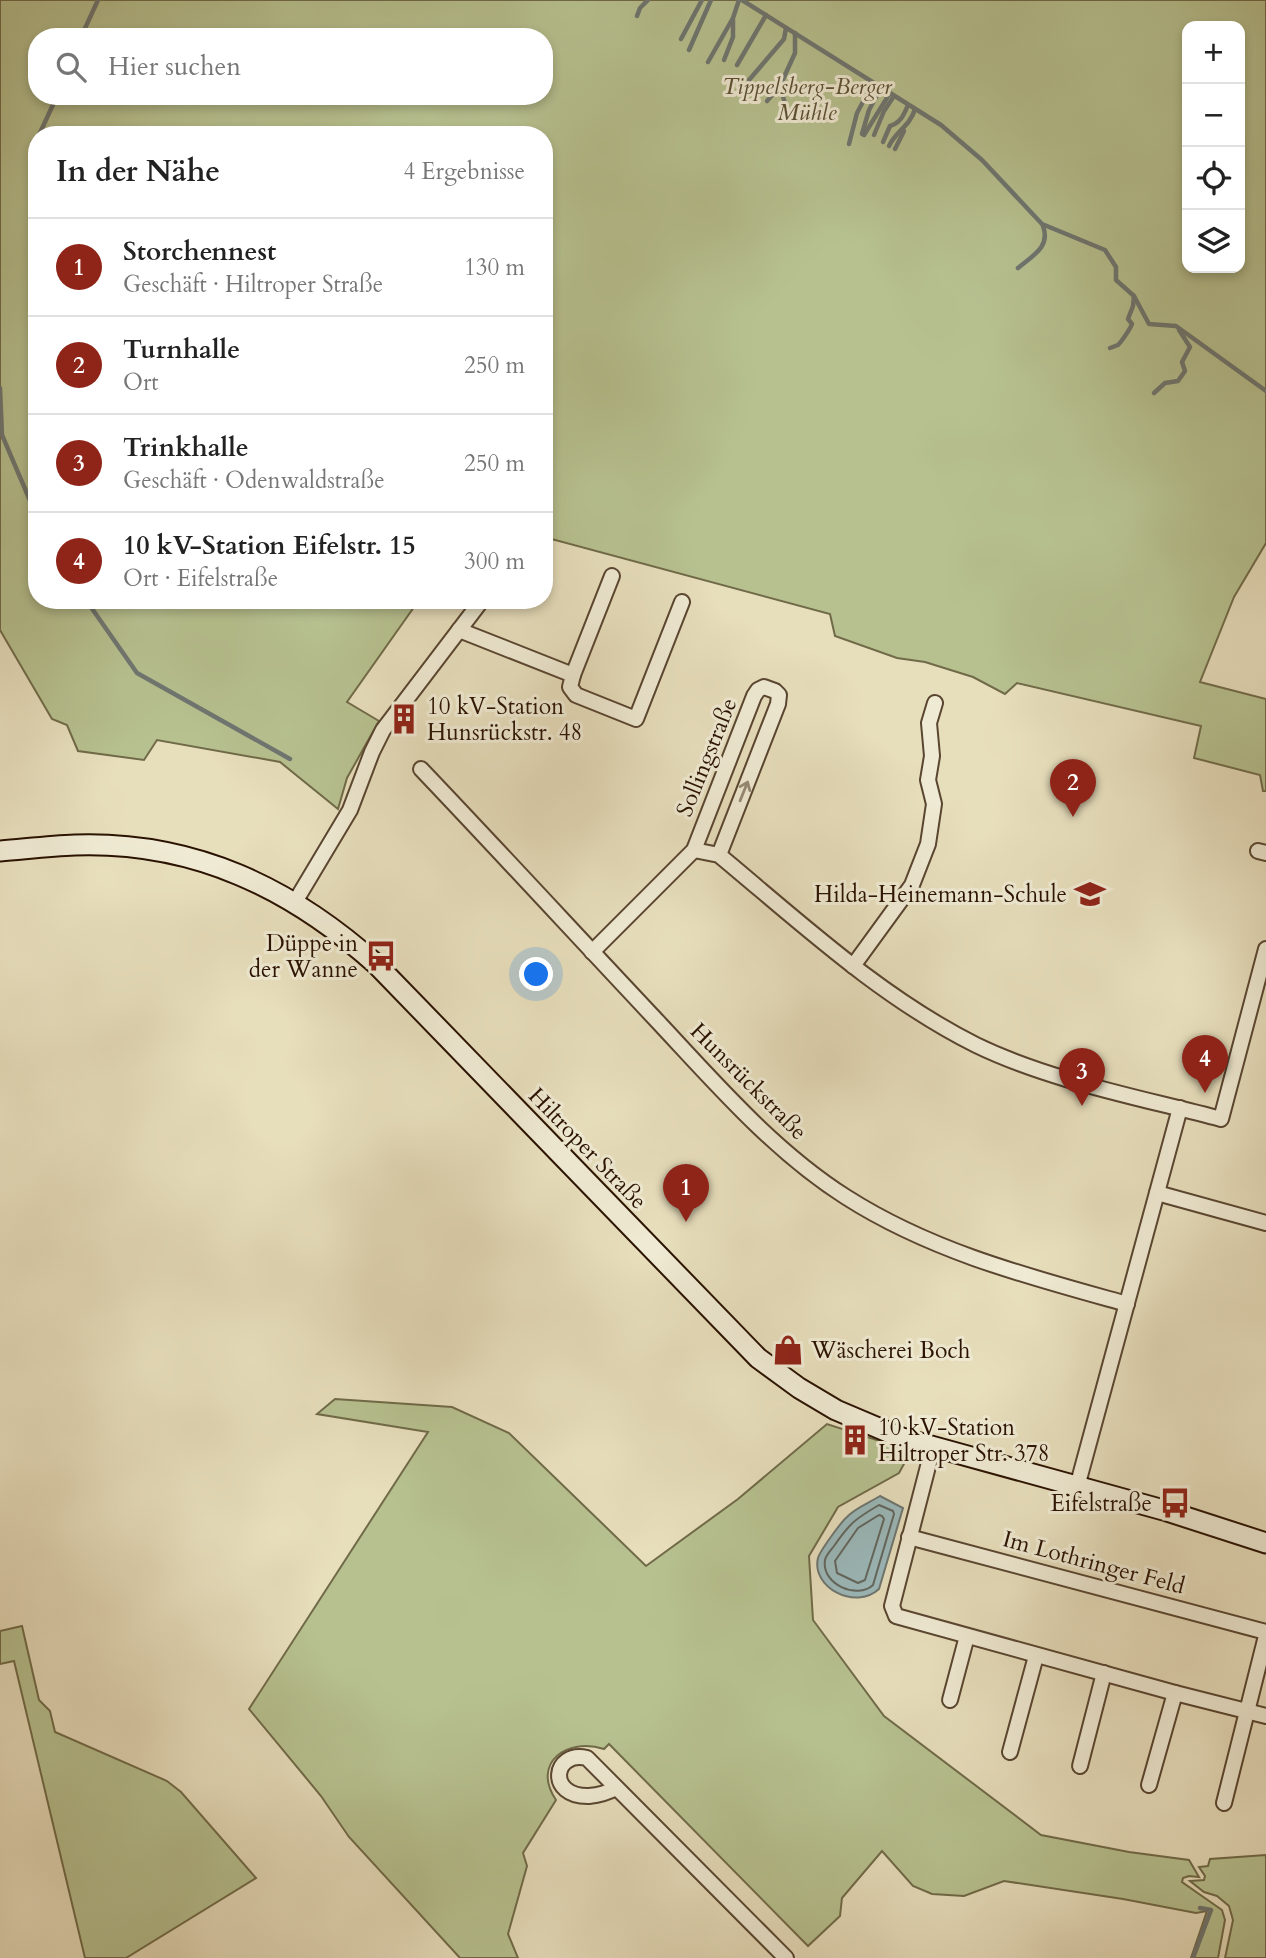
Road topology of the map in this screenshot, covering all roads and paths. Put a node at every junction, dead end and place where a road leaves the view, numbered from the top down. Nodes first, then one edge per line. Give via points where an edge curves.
1 (612, 576) dead end
2 (682, 602) dead end
3 (475, 609) edge
4 (459, 630) junction
5 (573, 675) junction
6 (934, 703) dead end
7 (421, 769) dead end
8 (694, 850) junction
9 (0, 851) edge
10 (719, 855) junction
11 (295, 902) junction
12 (1266, 949) edge
13 (592, 952) junction
14 (853, 966) junction
15 (1180, 1108) junction
16 (1157, 1193) junction
17 (1266, 1223) edge
18 (1127, 1304) junction
19 (933, 1447) junction
20 (1077, 1487) junction
21 (909, 1537) junction
22 (1266, 1543) edge
23 (1266, 1634) edge
24 (967, 1636) junction
25 (1035, 1656) junction
26 (1104, 1673) junction
27 (1175, 1693) junction
28 (950, 1700) dead end
29 (1248, 1711) junction
30 (1266, 1716) edge
31 (1010, 1752) dead end
32 (1080, 1766) dead end
33 (1150, 1785) dead end
34 (616, 1788) dead end
35 (1224, 1803) dead end
36 (786, 1958) edge

1 - 5 street
2 - 5 street via 636,719 576,695 570,687
3 - 4 street
4 - 5 street
4 - 11 street via 383,730 350,810
6 - 14 street via 928,780 934,804 928,844 912,885
7 - 13 street, Hunsrückstraße
8 - 10 street
10 -> 8 street, Sollingstraße via 778,704 779,695 764,687 754,696
8 - 13 street, Sollingstraße
9 - 11 street, Hiltroper Straße via 77,845 183,856 231,870
10 - 14 street
11 - 19 street, Hiltroper Straße via 338,930 377,965 758,1358 835,1410
12 - 15 street via 1221,1119
13 - 18 street, Hunsrückstraße via 766,1133 844,1196 927,1241 970,1258
14 - 15 street via 919,1013 977,1045 1048,1073
15 - 16 street
16 - 17 street
16 - 18 street
18 - 20 street
19 - 20 street, Hiltroper Straße
19 - 21 street
20 - 22 street, Hiltroper Straße
21 - 23 street, Im Lothringer Feld
21 - 24 street via 892,1606 897,1616
23 - 29 street, Im Lothringer Feld
24 - 25 street
24 - 28 street
25 - 26 street
25 - 31 street
26 - 27 street
26 - 32 street
27 - 29 street
27 - 33 street
29 - 30 street
29 - 35 street, Im Lothringer Feld
34 - 36 street

